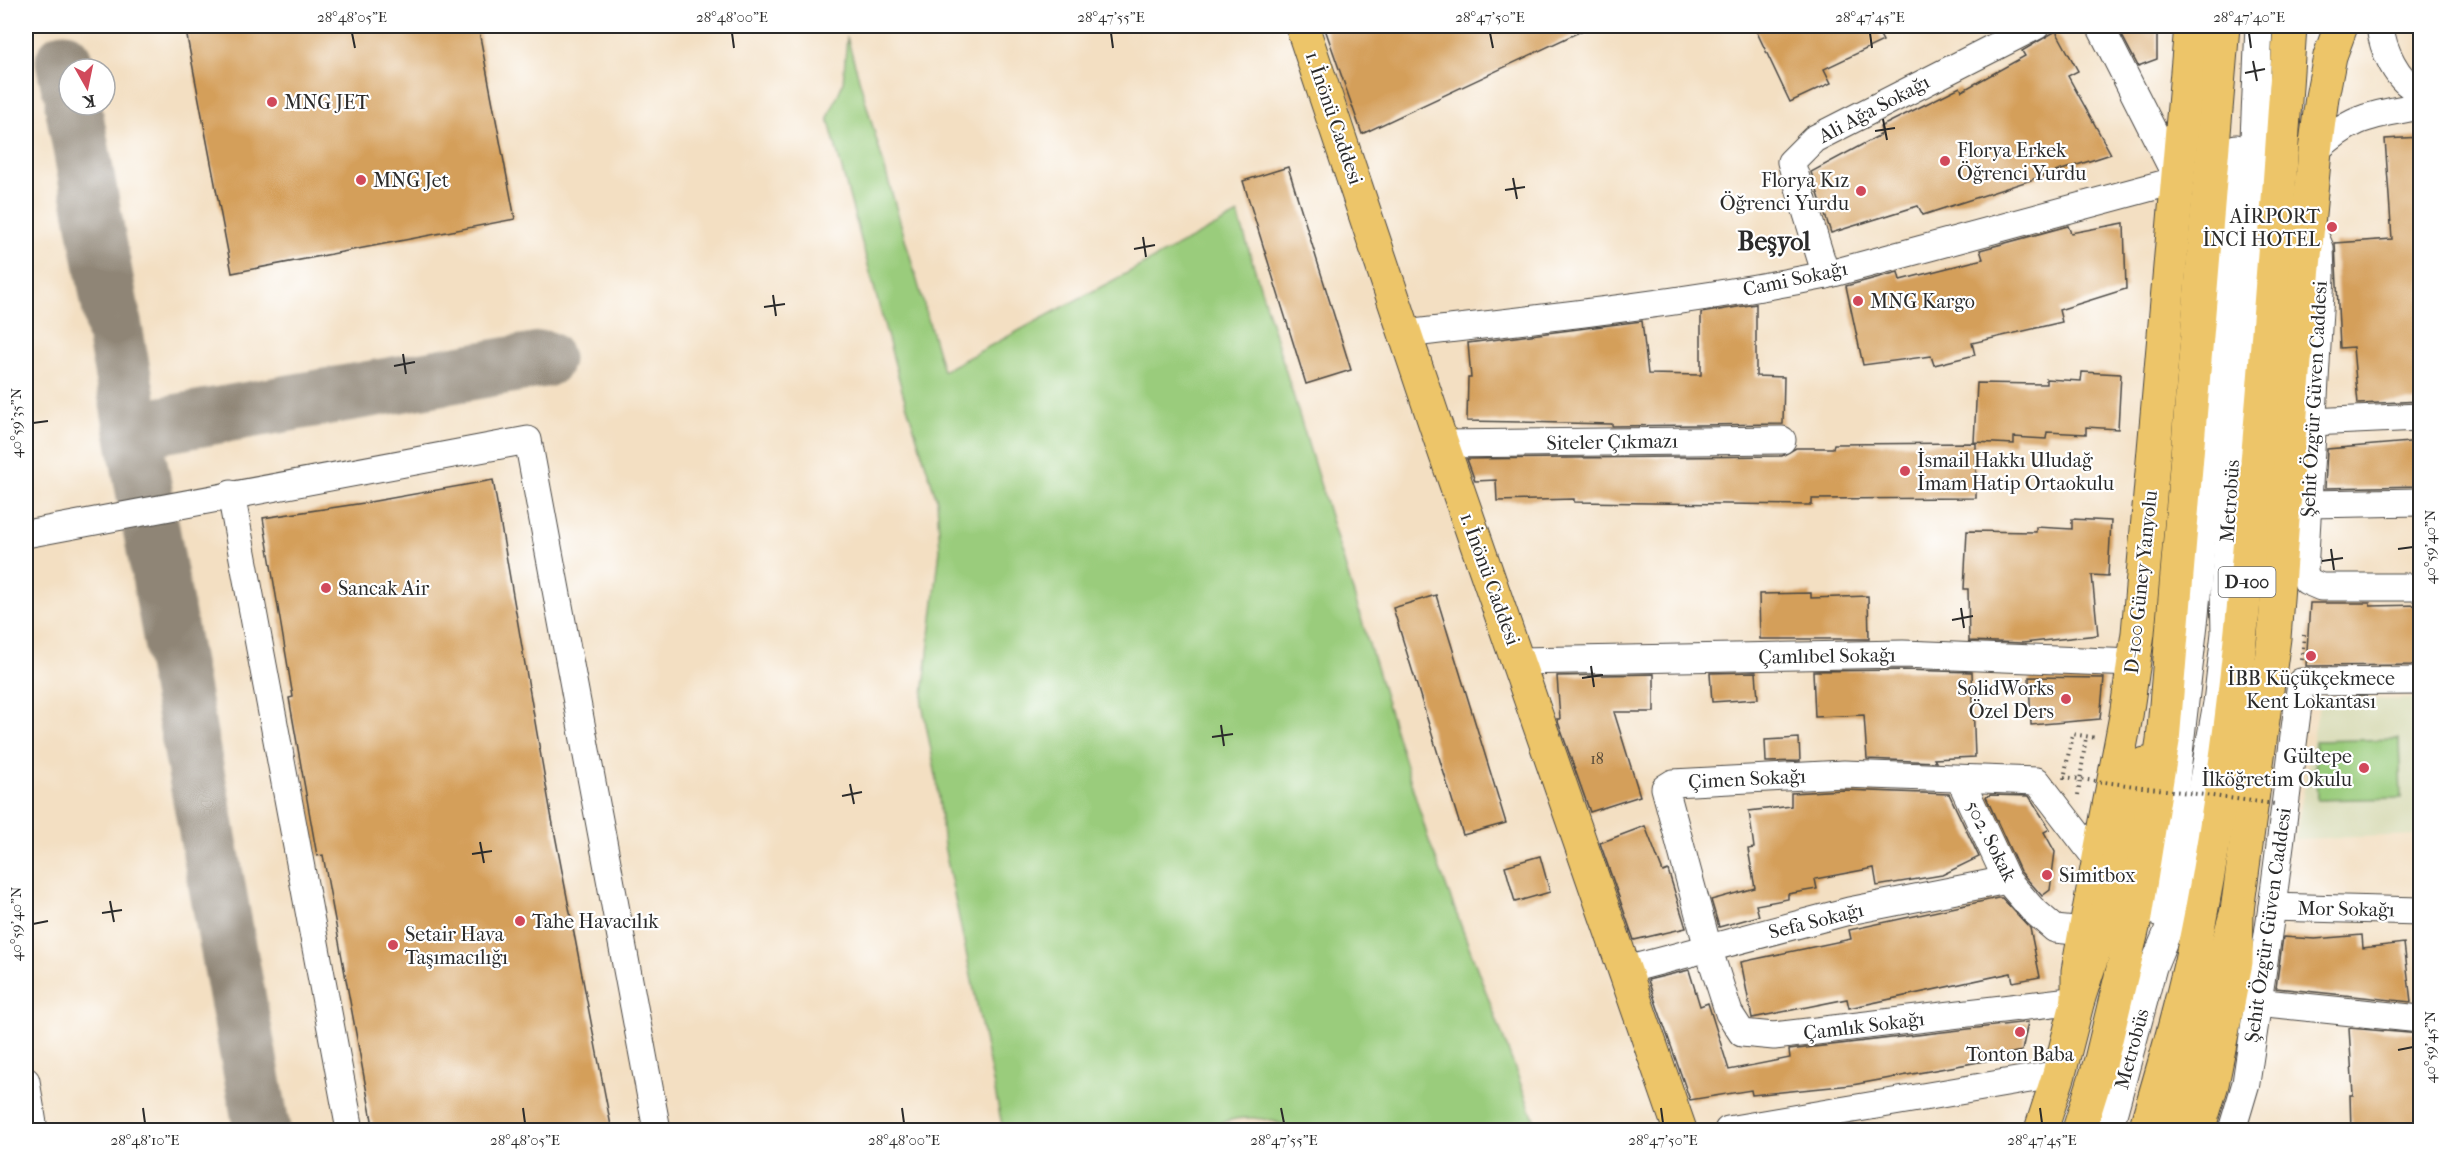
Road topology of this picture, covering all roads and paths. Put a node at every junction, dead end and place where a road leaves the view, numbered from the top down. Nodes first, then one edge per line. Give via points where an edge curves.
1 (1302, 26) edge
2 (2036, 26) edge
3 (2100, 26) edge
4 (2191, 26) edge
5 (2223, 26) edge
6 (2248, 26) edge
7 (2259, 26) edge
8 (2290, 26) edge
9 (2341, 26) edge
10 (2380, 26) edge
11 (2421, 90) edge
12 (2421, 106) edge
13 (2315, 151) junction
14 (2178, 180) junction
15 (2308, 219) junction
16 (1826, 275) junction
17 (1404, 334) junction
18 (2421, 417) edge
19 (2311, 422) junction
20 (1782, 440) dead end
21 (1442, 444) junction
22 (231, 494) junction
23 (2421, 502) edge
24 (2309, 504) junction
25 (26, 534) edge
26 (2421, 587) edge
27 (1519, 661) junction
28 (2134, 663) junction
29 (2421, 681) edge
30 (2086, 736) junction
31 (2163, 741) junction
32 (2119, 742) junction
33 (2081, 767) dead end
34 (1960, 779) junction
35 (2275, 804) dead end
36 (2099, 862) junction
37 (2007, 880) junction
38 (2272, 908) junction
39 (2237, 911) junction
40 (2421, 911) edge
41 (2085, 932) junction
42 (1708, 948) junction
43 (2153, 967) junction
44 (1626, 970) junction
45 (2078, 1000) junction
46 (2256, 1002) junction
47 (2421, 1018) edge
48 (2059, 1074) junction
49 (26, 1081) edge
50 (34, 1131) edge
51 (350, 1131) edge
52 (657, 1131) edge
53 (1680, 1131) edge
54 (1728, 1131) edge
55 (2041, 1131) edge
56 (2079, 1131) edge
57 (2109, 1131) edge
58 (2145, 1131) edge
59 (2175, 1131) edge
60 (2198, 1131) edge
61 (2232, 1131) edge

1 - 17 main road, 1. İnönü Caddesi
2 - 16 street, Ali Ağa Sokağı via 1814,139 1791,162
3 - 14 street
4 - 14 main road, D-100 Güney Yanyolu
5 - 31 main road
6 - 43 street, Metrobüs via 2195,615
7 - 43 street, Metrobüs via 2247,295 2224,591 2225,633 2217,703 2193,835 2167,933
8 - 58 main road, D-100 via 2265,367 2234,690 2200,914 2168,1054
9 - 13 main road via 2330,56
10 - 11 street via 2381,39 2398,71
12 - 13 street via 2358,118
13 - 15 main road
14 - 16 street, Cami Sokağı
14 - 28 main road, D-100 Güney Yanyolu
15 - 19 street, Şehit Özgür Güven Caddesi via 2320,248
15 - 39 main road via 2274,638
16 - 17 street, Cami Sokağı via 1657,305
17 - 21 main road, 1. İnönü Caddesi
18 - 19 street
19 - 24 street, Şehit Özgür Güven Caddesi
20 - 21 street, Siteler Çıkmazı
21 - 27 main road, 1. İnönü Caddesi
22 - 25 street
22 - 51 street
22 - 52 street via 528,440
23 - 24 street
24 - 26 street, Şehit Özgür Güven Caddesi via 2304,571 2307,581 2320,587
27 - 28 street, Çamlıbel Sokağı via 1903,654
27 - 44 main road, 1. İnönü Caddesi
28 - 32 main road, D-100 Güney Yanyolu
29 - 38 street, Şehit Özgür Güven Caddesi via 2301,682
30 - 32 path
30 - 33 path
30 - 35 path, bridge via 2072,734 2064,777
31 - 45 main road via 2139,772 2108,907
31 - 56 main road via 2134,923 2101,1060
32 - 36 main road, D-100 Güney Yanyolu
34 - 36 street via 2037,781
34 - 37 street, 502. Sokak
34 - 42 street, Çimen Sokağı via 1844,774 1673,783 1665,788
36 - 41 main road, D-100 Güney Yanyolu
37 - 41 street, 502. Sokak via 2031,909 2055,929
37 - 42 street, Sefa Sokağı via 1849,911
38 - 40 street, Mor Sokağı
38 - 46 street, Şehit Özgür Güven Caddesi
39 - 59 main road
39 - 60 main road via 2236,962 2212,1084
41 - 45 main road, D-100 Güney Yanyolu
42 - 44 street, Sefa Sokağı
42 - 45 street, Çamlık Sokağı via 1729,1012 1743,1033 1774,1036
43 - 57 street, Metrobüs
44 - 53 main road, 1. İnönü Caddesi
45 - 48 main road, D-100 Güney Yanyolu
46 - 47 street
46 - 61 street, Şehit Özgür Güven Caddesi via 2246,1083
48 - 54 street
48 - 55 main road, D-100 Güney Yanyolu
49 - 50 street

